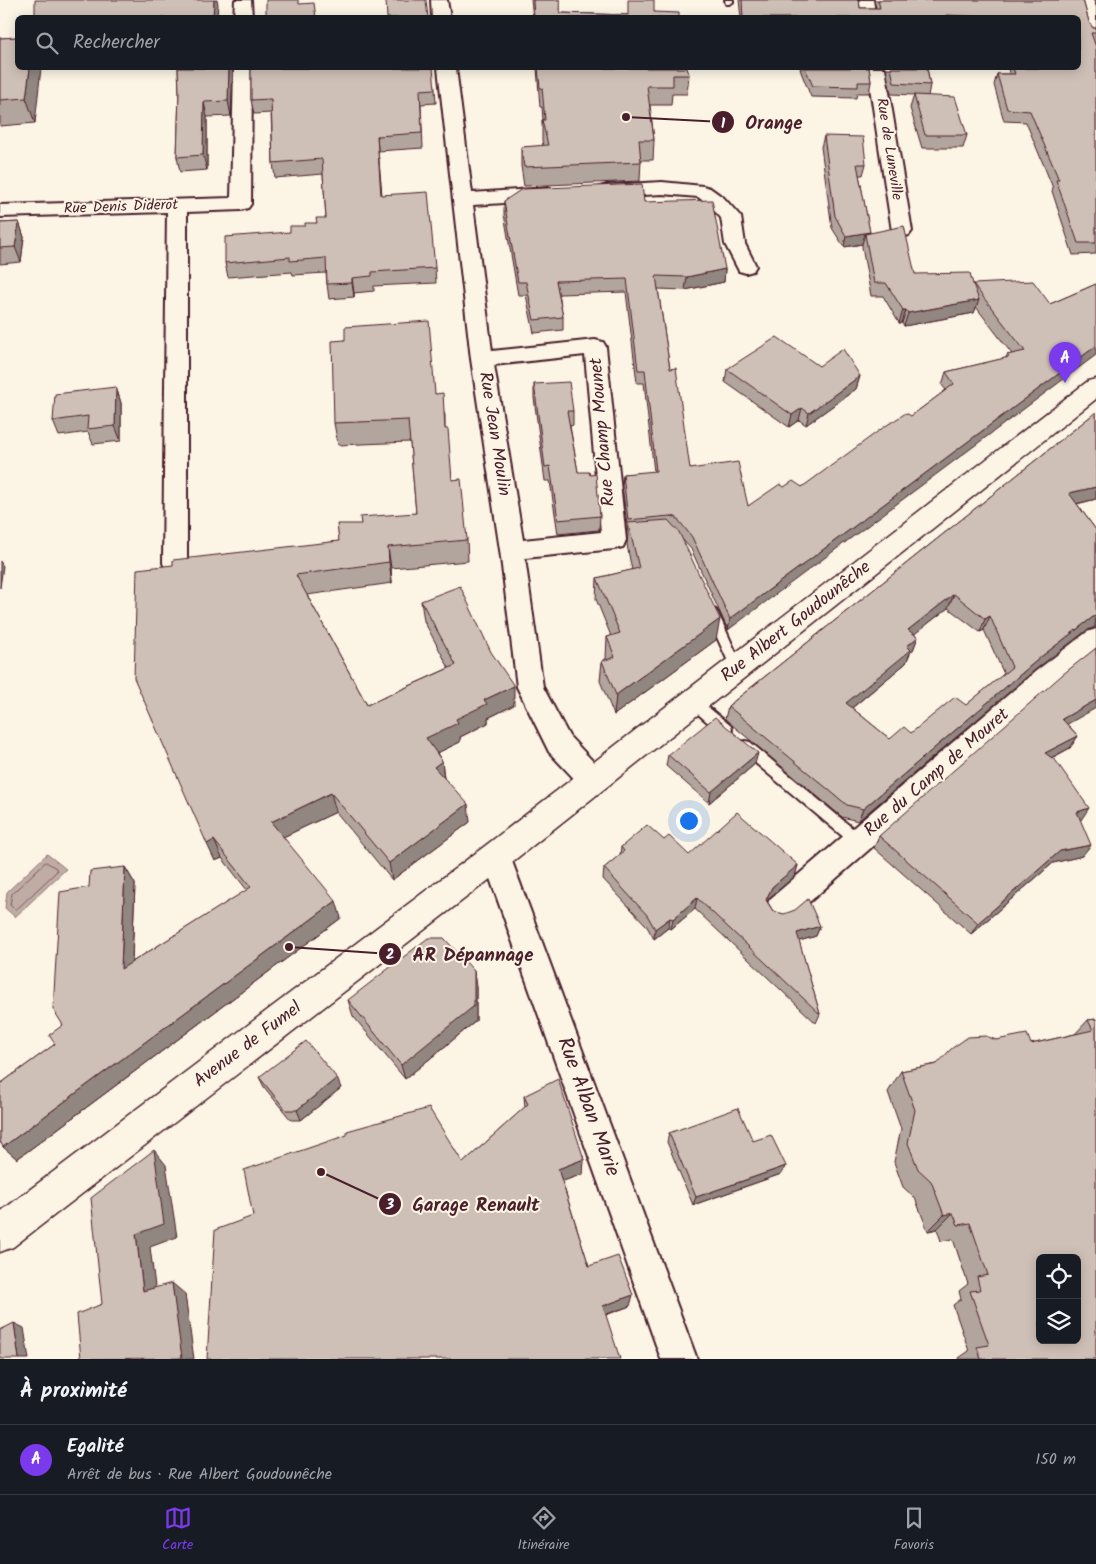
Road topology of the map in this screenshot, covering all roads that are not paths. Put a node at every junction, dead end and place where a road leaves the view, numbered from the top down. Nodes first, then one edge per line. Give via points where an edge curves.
1 (243, 0) edge
2 (439, 0) edge
3 (865, 0) edge
4 (1085, 0) edge
5 (243, 15) edge
6 (441, 15) edge
7 (868, 15) edge
8 (1096, 33) edge
9 (242, 70) edge
10 (447, 70) edge
11 (876, 70) edge
12 (462, 200) junction
13 (177, 206) junction
14 (0, 211) edge
15 (902, 230) edge
16 (746, 266) dead end
17 (482, 359) junction
18 (1096, 387) edge
19 (512, 550) junction
20 (175, 563) edge
21 (708, 605) edge
22 (1096, 639) edge
23 (737, 668) junction
24 (693, 702) junction
25 (593, 780) junction
26 (858, 841) junction
27 (496, 856) junction
28 (780, 909) dead end
29 (0, 1234) edge
30 (679, 1359) edge

1 - 5 street
2 - 6 street
3 - 7 street
4 - 8 street
9 - 13 street, Rue Denis Diderot via 242,204
10 - 12 street, Rue Jean Moulin
11 - 15 street, Rue de Luneville
12 - 16 street via 662,188 703,192 731,216 735,244
12 - 17 street, Rue Jean Moulin
13 - 14 street, Rue Denis Diderot
13 - 20 street
17 - 19 street, Rue Jean Moulin
17 - 19 street, Rue Champ Mounet via 595,347 618,539
18 - 23 main road, Rue Albert Goudounêche
19 - 25 street, Rue Jean Moulin via 530,687 559,744
21 - 23 lane
22 - 26 street, Rue du Camp de Mouret via 1045,678
23 - 24 main road, Rue Albert Goudounêche
24 - 25 main road, Rue Albert Goudounêche
24 - 26 lane
25 - 27 main road, Rue Albert Goudounêche
26 - 28 street, Rue du Camp de Mouret
27 - 29 main road, Avenue de Fumel
27 - 30 street, Rue Alban Marie

